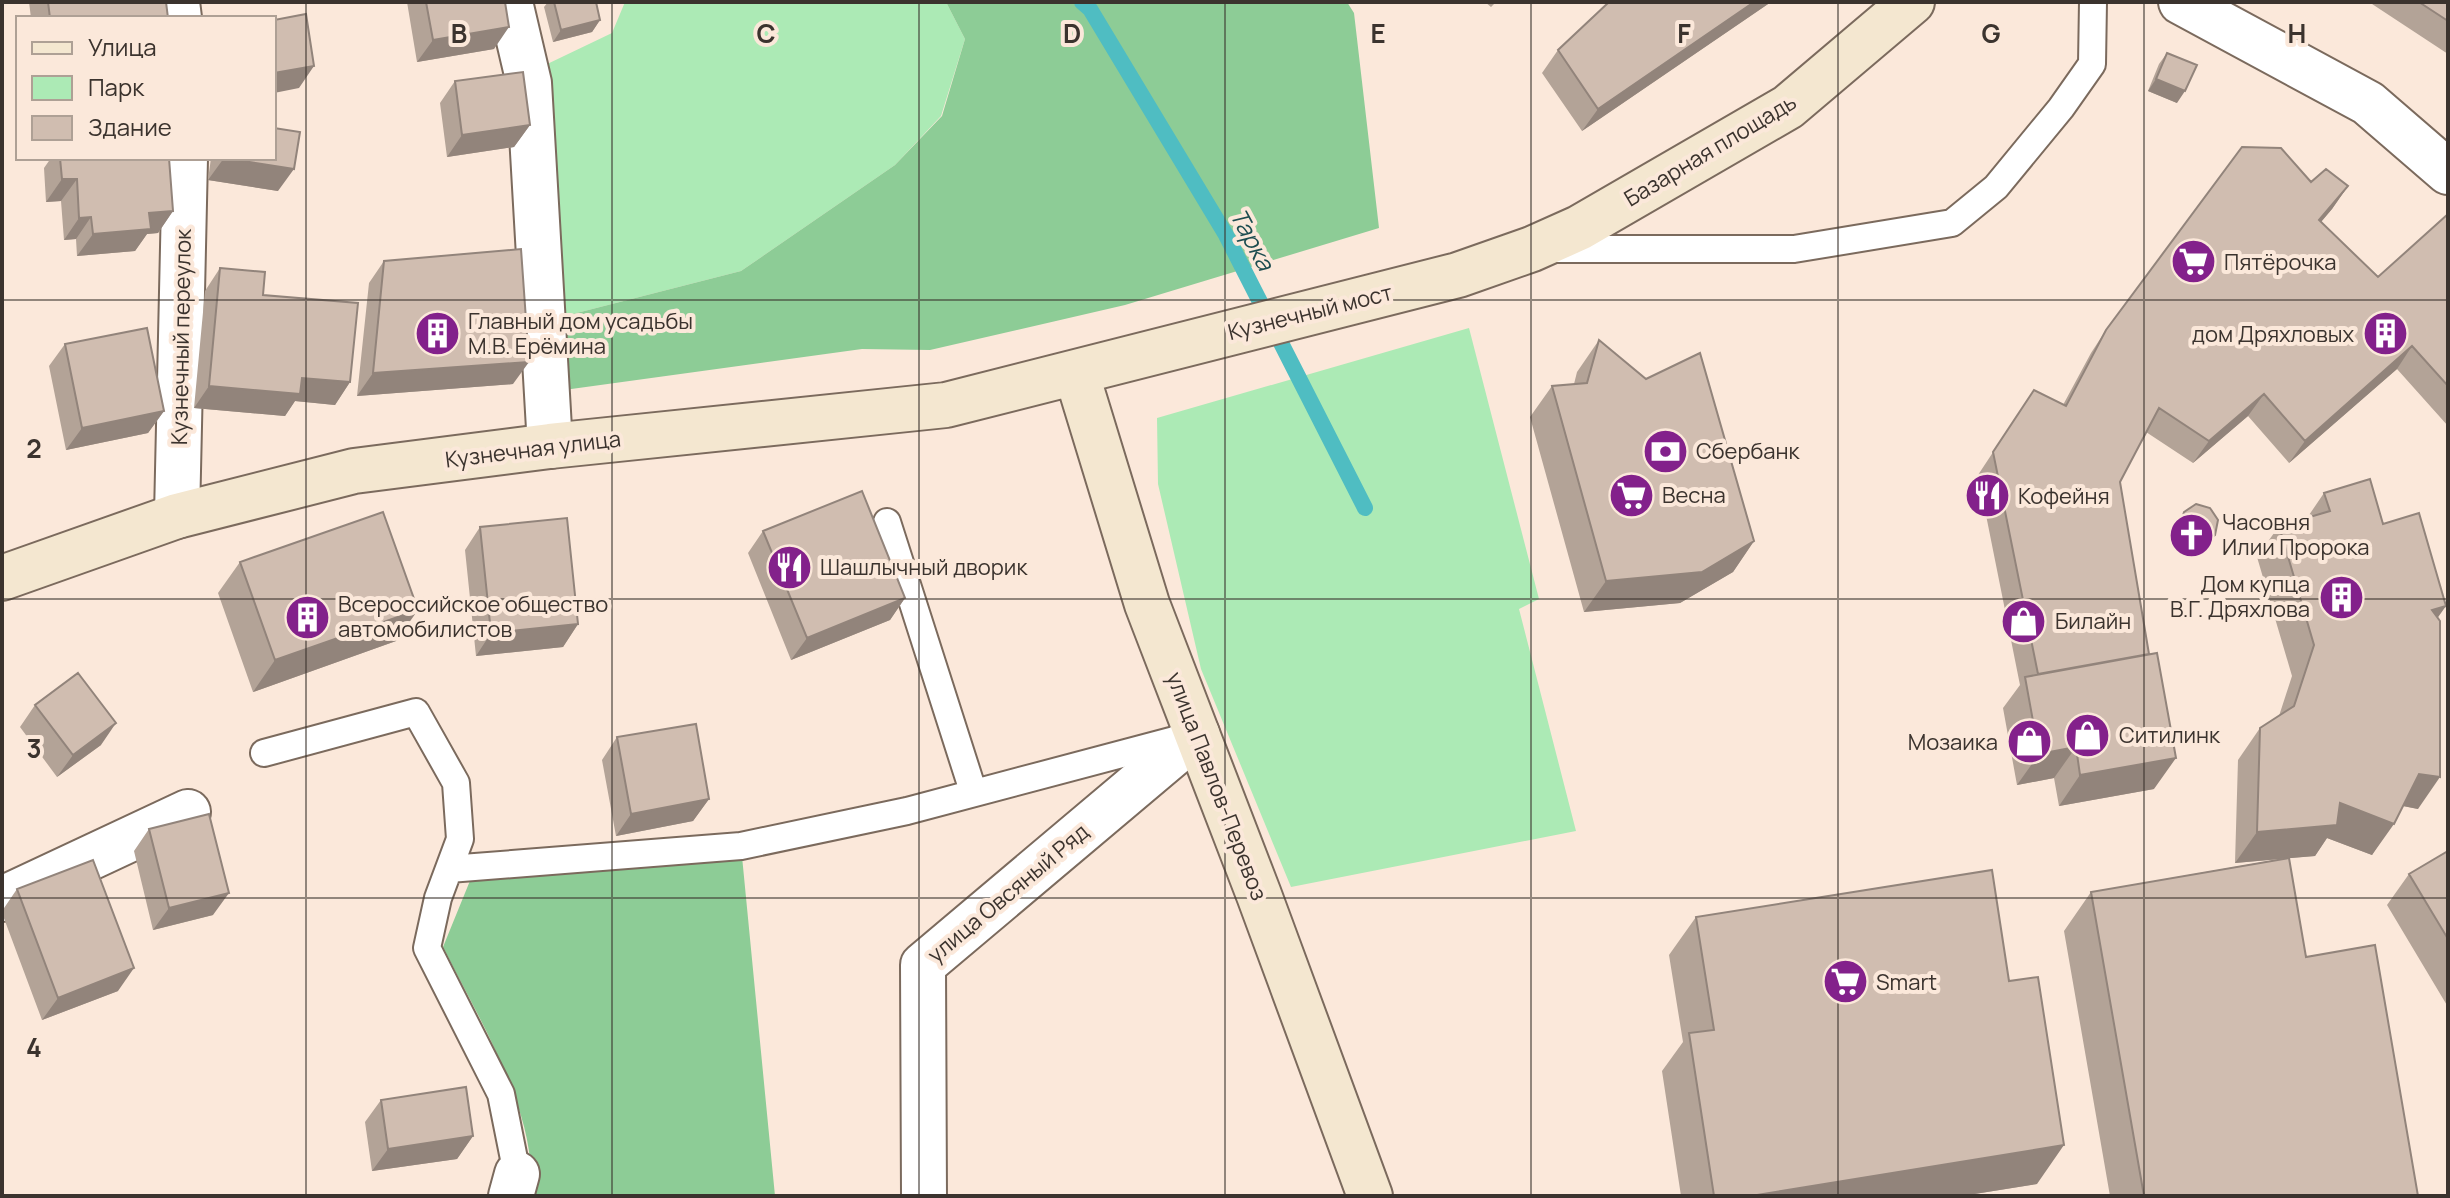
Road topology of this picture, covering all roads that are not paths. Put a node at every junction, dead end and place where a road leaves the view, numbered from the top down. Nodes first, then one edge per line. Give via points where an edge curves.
1 (510, 2) edge
2 (1912, 2) edge
3 (2093, 2) edge
4 (2181, 2) edge
5 (185, 160) edge
6 (2448, 172) edge
7 (1532, 249) junction
8 (1458, 275) joint
9 (1076, 372) junction
10 (550, 446) junction
11 (177, 516) junction
12 (887, 522) dead end
13 (2, 578) edge
14 (1197, 734) junction
15 (264, 753) dead end
16 (973, 791) junction
17 (188, 812) dead end
18 (449, 869) junction
19 (2, 899) edge
20 (514, 1185) edge
21 (924, 1196) edge
22 (1370, 1196) edge

1 - 10 street via 529,83
2 - 7 main road, Базарная площадь via 1788,107 1579,228
3 - 7 lane via 2092,64 1996,187 1952,223 1794,249
4 - 6 street via 2368,103
5 - 11 street, Кузнечный переулок
7 - 8 main road, Базарная площадь
8 - 9 main road, Кузнечный мост
9 - 10 main road, Кузнечная улица via 946,405
9 - 14 main road, улица Павлов-Перевоз via 1147,604
10 - 11 main road, Кузнечная улица via 354,471
11 - 13 main road, Кузнечная улица
12 - 16 lane
14 - 16 lane
14 - 21 street, улица Овсяный Ряд via 923,965
14 - 22 main road, улица Павлов-Перевоз
15 - 18 lane via 416,712 456,783 460,839
16 - 18 lane via 907,811 741,846
17 - 19 street
18 - 20 lane via 427,948 501,1094

